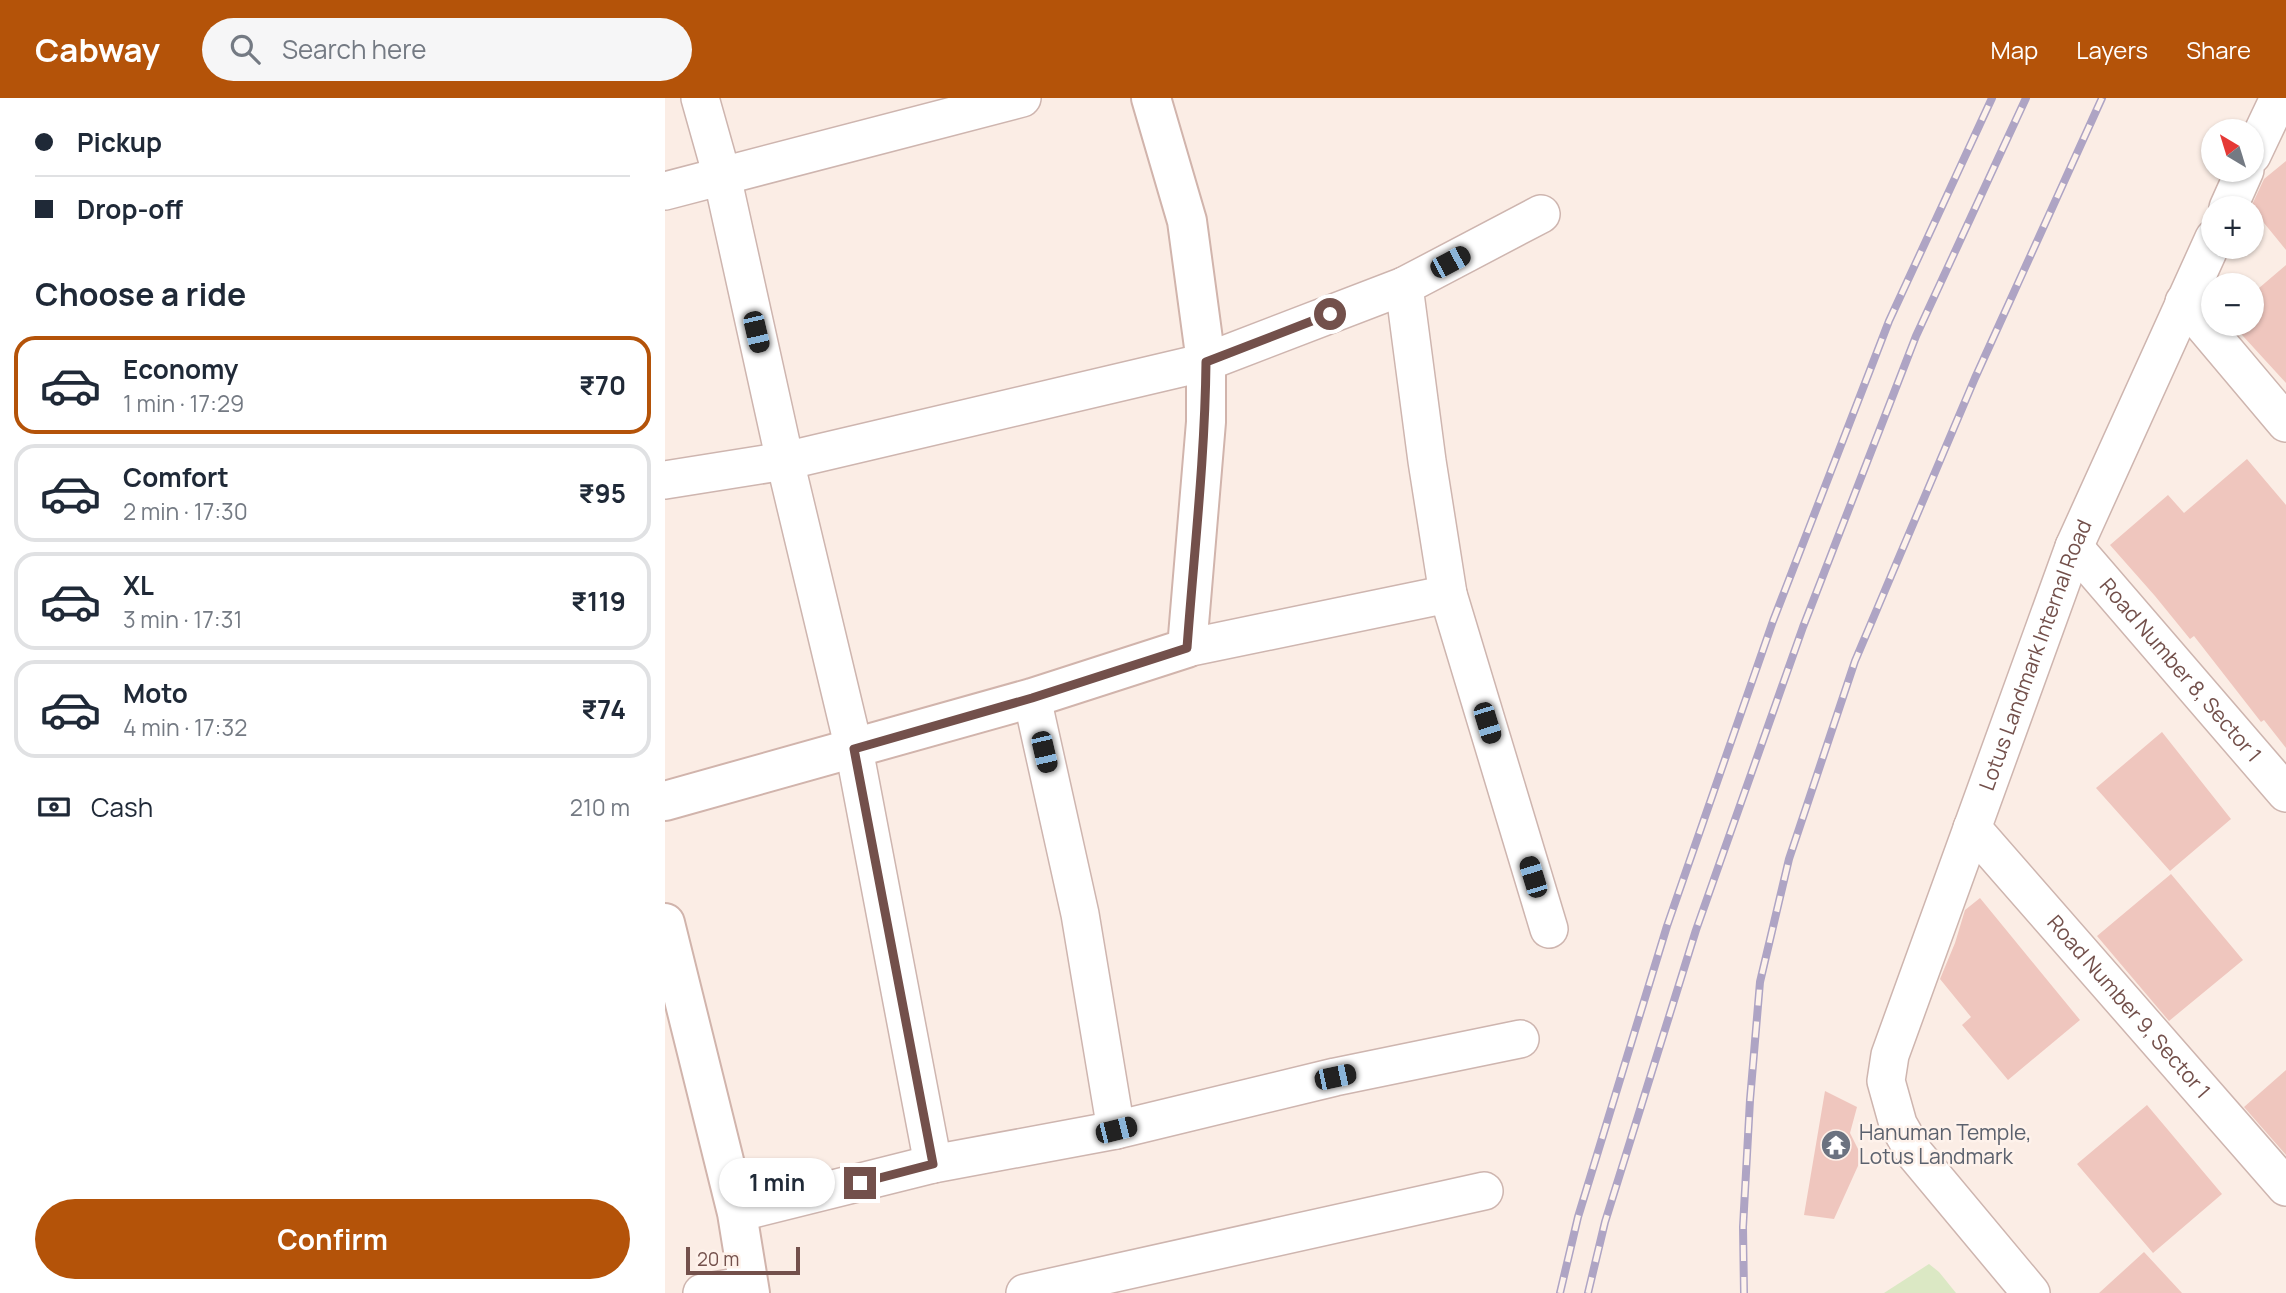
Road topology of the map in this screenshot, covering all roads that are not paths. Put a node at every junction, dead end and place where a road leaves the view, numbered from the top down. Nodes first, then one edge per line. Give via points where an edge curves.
1 (700, 98) edge
2 (1022, 98) edge
3 (1151, 98) edge
4 (2279, 98) edge
5 (2265, 128) edge
6 (722, 176) junction
7 (665, 191) edge
8 (1541, 215) dead end
9 (2204, 259) edge
10 (1404, 286) junction
11 (2184, 302) junction
12 (1206, 362) junction
13 (2286, 423) edge
14 (785, 461) junction
15 (665, 481) edge
16 (2074, 547) junction
17 (1448, 594) junction
18 (1187, 648) junction
19 (1032, 698) junction
20 (854, 749) junction
21 (2286, 793) edge
22 (665, 801) edge
23 (1972, 828) junction
24 (665, 923) edge
25 (1549, 929) dead end
26 (1520, 1040) dead end
27 (1116, 1130) junction
28 (933, 1164) junction
29 (2286, 1187) edge
30 (1484, 1191) dead end
31 (737, 1213) junction
32 (749, 1289) edge
33 (702, 1293) edge
34 (1025, 1293) edge
35 (2031, 1293) edge

1 - 6 street
2 - 6 street
3 - 12 street via 1187,221
4 - 5 street
6 - 7 street
6 - 14 street
8 - 10 street
9 - 11 street, Lotus Landmark Internal Road
10 - 12 street
10 - 17 street
11 - 13 street
11 - 16 street, Lotus Landmark Internal Road
12 - 14 street
12 - 18 street via 1206,422
14 - 15 street
14 - 20 street
16 - 21 street, Road Number 8, Sector 1
16 - 23 street, Lotus Landmark Internal Road
17 - 18 street
17 - 25 street
18 - 19 street
19 - 20 street
19 - 27 street via 1080,914
20 - 22 street
20 - 28 street
23 - 29 street, Road Number 9, Sector 1
23 - 35 street, Lotus Landmark Internal Road via 1890,1055 1886,1081 1898,1124 1915,1154
24 - 31 street
26 - 27 street via 1335,1077
27 - 28 street
28 - 31 street
30 - 34 street
31 - 32 street
32 - 33 street

